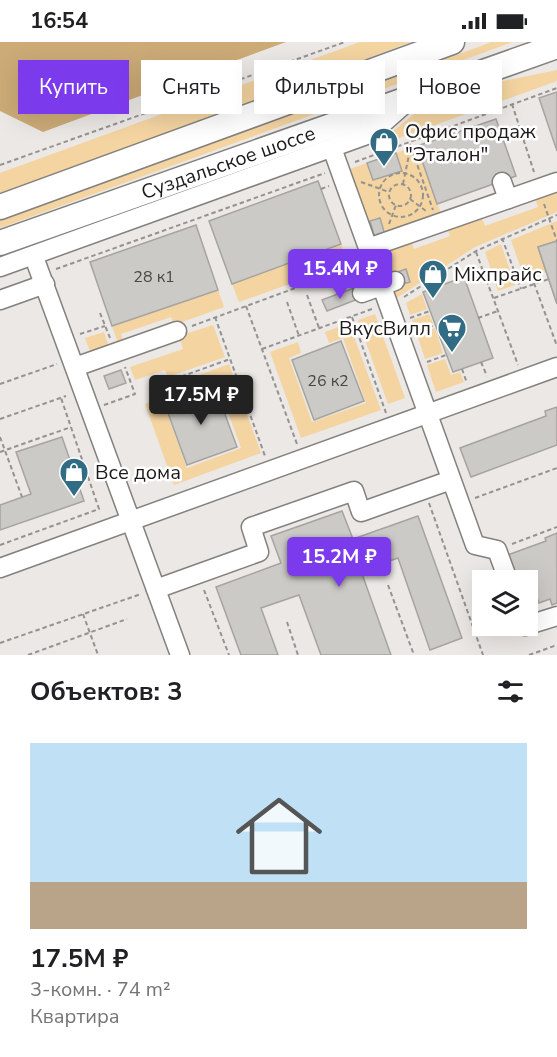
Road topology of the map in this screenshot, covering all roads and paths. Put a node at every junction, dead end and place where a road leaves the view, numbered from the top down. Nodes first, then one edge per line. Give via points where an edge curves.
1 (345, 42) edge
2 (452, 42) edge
3 (557, 46) edge
4 (502, 65) edge
5 (557, 88) edge
6 (397, 101) edge
7 (397, 110) edge
8 (411, 144) junction
9 (332, 148) junction
10 (0, 165) edge
11 (404, 173) junction
12 (336, 176) junction
13 (360, 181) dead end
14 (502, 182) dead end
15 (557, 182) edge
16 (403, 184) junction
17 (321, 189) dead end
18 (379, 189) junction
19 (389, 192) junction
20 (410, 199) junction
21 (508, 200) junction
22 (396, 205) junction
23 (0, 207) edge
24 (419, 207) junction
25 (392, 215) junction
26 (557, 215) edge
27 (389, 225) dead end
28 (502, 238) junction
29 (0, 243) edge
30 (476, 251) junction
31 (370, 254) junction
32 (34, 257) junction
33 (0, 267) edge
34 (43, 279) junction
35 (549, 279) dead end
36 (388, 283) junction
37 (534, 284) junction
38 (521, 289) junction
39 (362, 293) dead end
40 (307, 295) dead end
41 (403, 298) dead end
42 (494, 298) junction
43 (0, 300) edge
44 (287, 302) dead end
45 (246, 306) junction
46 (378, 307) dead end
47 (430, 311) dead end
48 (499, 311) junction
49 (100, 313) dead end
50 (352, 316) junction
51 (215, 317) junction
52 (478, 318) dead end
53 (401, 321) dead end
54 (435, 325) dead end
55 (105, 326) junction
56 (319, 328) junction
57 (177, 331) joint
58 (406, 334) dead end
59 (78, 335) dead end
60 (299, 336) junction
61 (557, 346) edge
62 (262, 349) junction
63 (115, 352) junction
64 (446, 355) dead end
65 (230, 360) junction
66 (481, 362) dead end
67 (69, 364) junction
68 (518, 365) dead end
69 (417, 366) dead end
70 (557, 368) edge
71 (462, 369) dead end
72 (487, 376) dead end
73 (467, 383) dead end
74 (0, 384) edge
75 (163, 388) dead end
76 (135, 394) dead end
77 (68, 396) dead end
78 (61, 398) junction
79 (90, 410) junction
80 (428, 414) junction
81 (0, 419) edge
82 (71, 427) junction
83 (391, 427) junction
84 (0, 437) edge
85 (5, 450) junction
86 (0, 452) edge
87 (303, 459) junction
88 (557, 468) edge
89 (270, 471) junction
90 (451, 480) junction
91 (424, 489) junction
92 (22, 498) dead end
93 (459, 503) junction
94 (131, 521) junction
95 (556, 528) edge
96 (557, 533) edge
97 (0, 545) edge
98 (497, 550) junction
99 (0, 568) edge
100 (504, 570) edge
101 (198, 574) junction
102 (388, 585) dead end
103 (152, 590) junction
104 (83, 614) junction
105 (557, 616) edge
106 (127, 620) dead end
107 (287, 622) dead end
108 (538, 622) edge
109 (90, 633) junction
110 (0, 643) edge
111 (557, 645) edge
112 (483, 654) edge
113 (28, 655) edge
114 (98, 655) edge
115 (180, 655) edge
116 (229, 655) edge
117 (298, 655) edge
118 (414, 655) edge
119 (476, 655) edge
120 (529, 655) edge

1 - 10 path
2 - 23 main road, Суздальское шоссе
3 - 4 main road, Суздальское шоссе
5 - 8 path
6 - 29 main road, Суздальское шоссе
7 - 9 street via 372,133
8 - 11 path
8 - 12 path
8 - 24 path via 436,218
9 - 12 street
9 - 32 street
11 - 16 path
11 - 18 path via 386,178
11 - 24 path via 421,186
12 - 17 path
12 - 31 street
12 - 34 path
13 - 18 path
14 - 21 street
15 - 21 street
16 - 19 path via 393,186
16 - 20 path via 409,188
18 - 19 path
18 - 25 path via 382,207
19 - 22 path
20 - 22 path
20 - 24 path
21 - 31 street
22 - 25 path
24 - 25 path via 404,217
25 - 27 path
26 - 28 path
28 - 30 path
28 - 38 path
30 - 41 path
30 - 42 path
31 - 36 street
31 - 45 path
32 - 33 street
32 - 34 street
34 - 43 street
34 - 67 street
35 - 37 path
36 - 39 street
36 - 80 street
37 - 38 path
37 - 61 path
38 - 42 path
40 - 56 path
42 - 48 path
44 - 60 path
45 - 51 path
45 - 62 path
46 - 50 path
47 - 53 path
48 - 52 path
48 - 68 path
49 - 55 path
50 - 56 path
50 - 83 path
51 - 57 path
51 - 65 path
54 - 58 path
55 - 59 path
55 - 63 path
56 - 60 path
57 - 63 street
60 - 62 path
62 - 87 path
63 - 67 street
64 - 69 path
65 - 75 path via 169,381
65 - 89 path
66 - 72 path
67 - 74 path
67 - 79 street
70 - 80 street
71 - 73 path
76 - 79 path
77 - 78 path
78 - 81 path
78 - 82 path
79 - 94 street
80 - 83 street
80 - 90 street
82 - 85 path
82 - 97 path via 99,509
83 - 87 street
84 - 85 path
85 - 86 path
85 - 92 path
87 - 89 street
88 - 93 path
89 - 94 street
90 - 91 street
90 - 93 street
91 - 101 street via 361,512 354,491 251,527 259,552
91 - 112 path
93 - 98 street via 475,545
94 - 99 street
94 - 103 street
95 - 96 path
95 - 98 path
98 - 100 street
101 - 103 street
101 - 116 path
102 - 118 path
103 - 104 path
103 - 115 street
104 - 109 path
104 - 110 path
105 - 108 street
106 - 109 path
107 - 117 path
109 - 113 path
109 - 114 path
111 - 120 path
112 - 119 path

